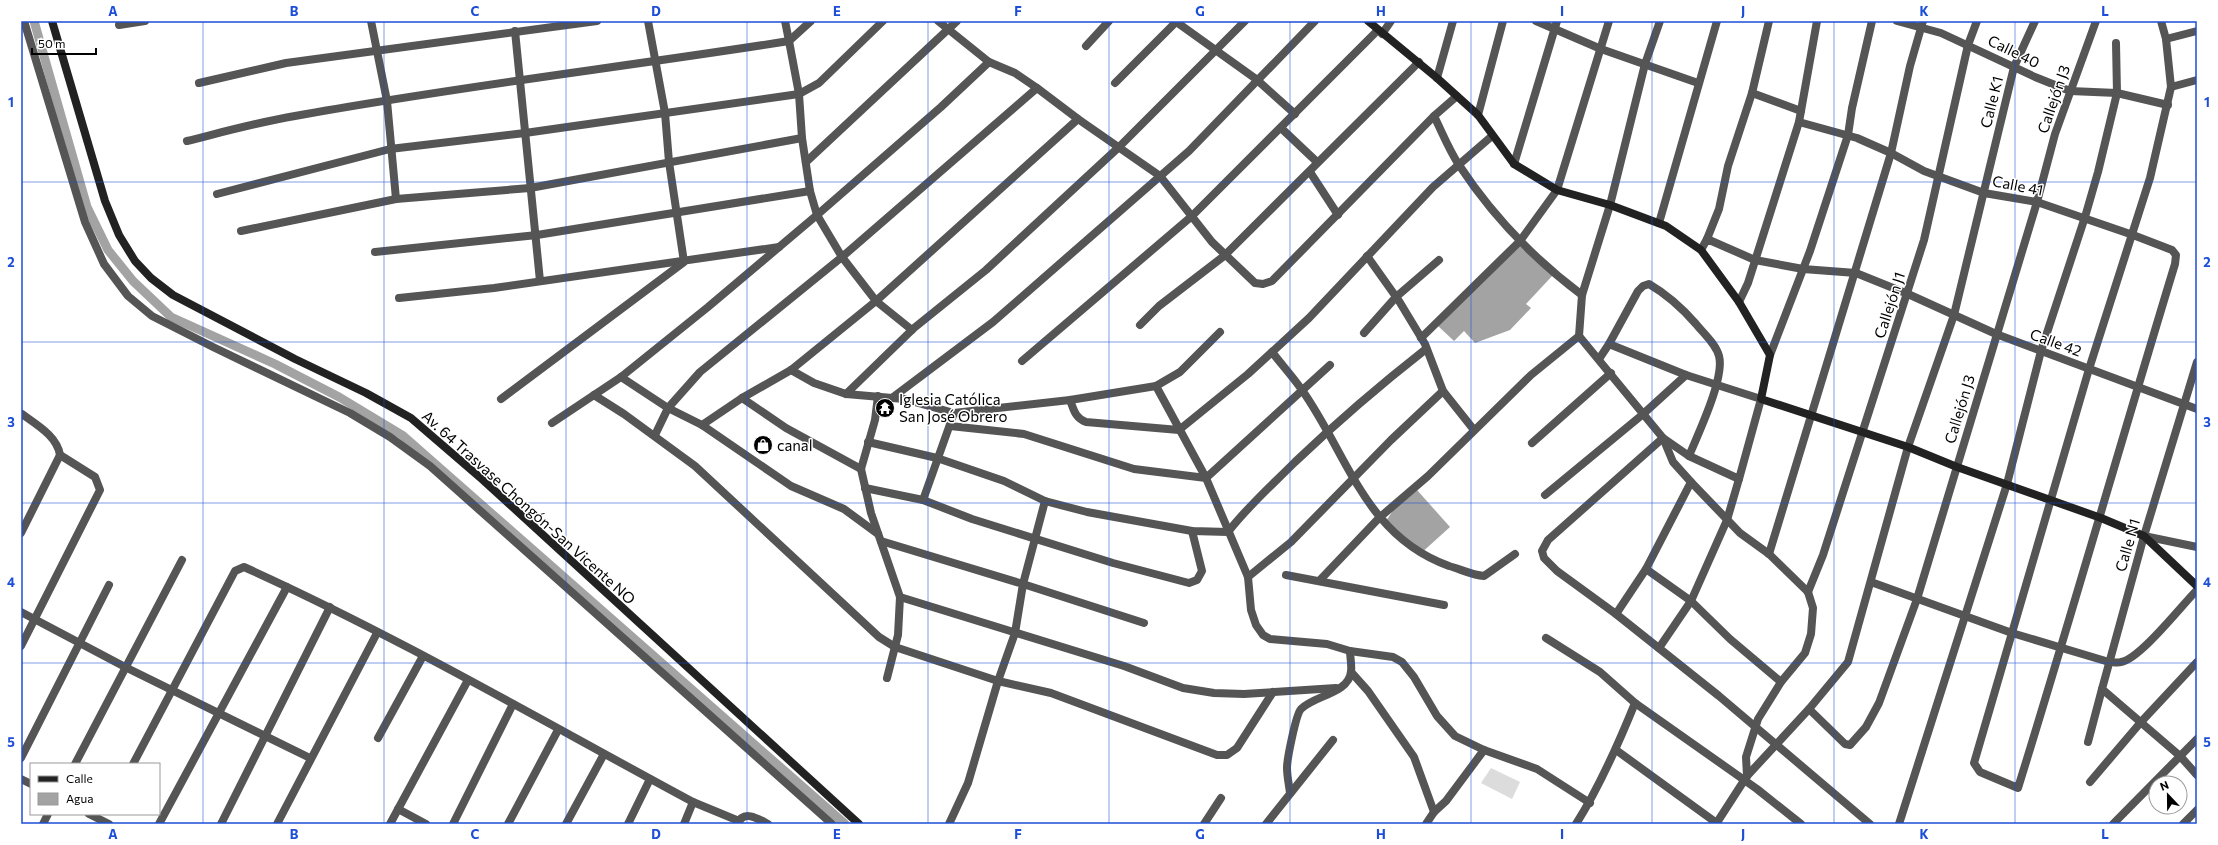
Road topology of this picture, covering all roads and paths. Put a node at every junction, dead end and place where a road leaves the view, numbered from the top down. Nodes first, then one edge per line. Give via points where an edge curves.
1 (24, 21) edge
2 (52, 21) edge
3 (145, 21) edge
4 (371, 21) edge
5 (597, 21) edge
6 (648, 21) edge
7 (785, 21) edge
8 (811, 21) edge
9 (883, 21) edge
10 (938, 21) edge
11 (957, 21) edge
12 (1109, 21) edge
13 (1176, 21) edge
14 (1246, 21) edge
15 (1314, 21) edge
16 (1368, 21) edge
17 (1391, 21) edge
18 (1453, 21) edge
19 (1503, 21) edge
20 (1536, 21) edge
21 (1609, 21) edge
22 (1660, 21) edge
23 (1717, 21) edge
24 (1769, 21) edge
25 (1817, 21) edge
26 (1872, 21) edge
27 (1897, 21) edge
28 (1977, 21) edge
29 (2035, 21) edge
30 (2096, 21) edge
31 (2161, 21) edge
32 (1922, 24) edge
33 (119, 25) dead end
34 (1555, 25) edge
35 (947, 30) junction
36 (515, 31) junction
37 (2197, 31) edge
38 (1380, 32) junction
39 (2166, 39) junction
40 (789, 41) junction
41 (2116, 43) dead end
42 (1968, 45) junction
43 (1086, 46) dead end
44 (1215, 49) junction
45 (1601, 49) junction
46 (378, 50) junction
47 (656, 62) junction
48 (988, 62) junction
49 (1418, 62) junction
50 (1646, 64) junction
51 (2014, 67) junction
52 (1437, 78) junction
53 (520, 80) junction
54 (1258, 80) junction
55 (2197, 80) edge
56 (199, 83) dead end
57 (1698, 83) junction
58 (1115, 84) dead end
59 (2171, 87) junction
60 (1037, 88) junction
61 (2070, 91) junction
62 (1752, 93) junction
63 (2117, 93) junction
64 (799, 94) junction
65 (1457, 96) junction
66 (387, 101) junction
67 (2168, 105) junction
68 (1802, 111) junction
69 (665, 113) junction
70 (1295, 114) junction
71 (1478, 115) junction
72 (1434, 116) junction
73 (1078, 119) junction
74 (1799, 122) junction
75 (1281, 128) junction
76 (525, 133) junction
77 (1848, 135) junction
78 (1492, 136) junction
79 (802, 138) junction
80 (187, 140) dead end
81 (1119, 147) junction
82 (390, 149) junction
83 (1892, 153) junction
84 (669, 162) junction
85 (806, 162) junction
86 (1317, 162) junction
87 (1458, 164) junction
88 (1514, 164) junction
89 (1310, 172) junction
90 (1160, 176) junction
91 (1940, 177) junction
92 (530, 188) junction
93 (1557, 190) junction
94 (810, 191) junction
95 (1984, 193) junction
96 (217, 194) dead end
97 (396, 199) junction
98 (2037, 202) junction
99 (1610, 205) junction
100 (676, 212) junction
101 (817, 215) junction
102 (1338, 215) junction
103 (1192, 216) junction
104 (2085, 218) junction
105 (1659, 223) junction
106 (241, 231) dead end
107 (537, 235) junction
108 (2133, 235) junction
109 (1707, 240) junction
110 (1520, 241) junction
111 (779, 247) junction
112 (1702, 250) junction
113 (375, 252) dead end
114 (842, 256) junction
115 (1224, 256) junction
116 (1367, 256) junction
117 (1439, 260) dead end
118 (1755, 260) junction
119 (684, 262) junction
120 (1804, 269) junction
121 (1856, 273) junction
122 (540, 281) junction
123 (1908, 294) junction
124 (1582, 295) junction
125 (1396, 297) junction
126 (399, 298) dead end
127 (876, 301) junction
128 (1739, 302) junction
129 (1954, 315) junction
130 (1140, 325) dead end
131 (912, 330) junction
132 (1220, 332) dead end
133 (1364, 333) dead end
134 (1996, 334) junction
135 (1579, 336) junction
136 (1421, 338) junction
137 (1609, 344) junction
138 (1426, 349) junction
139 (2041, 351) junction
140 (1272, 352) junction
141 (1770, 355) junction
142 (1599, 359) junction
143 (1022, 361) dead end
144 (2197, 362) edge
145 (1330, 365) dead end
146 (2089, 369) junction
147 (791, 370) junction
148 (1611, 373) junction
149 (1686, 375) junction
150 (622, 378) junction
151 (1717, 384) junction
152 (1156, 386) junction
153 (2138, 387) junction
154 (1302, 390) junction
155 (1443, 391) junction
156 (846, 394) junction
157 (594, 395) junction
158 (878, 396) junction
159 (742, 398) junction
160 (892, 398) junction
161 (501, 399) dead end
162 (1761, 399) junction
163 (1070, 400) junction
164 (2184, 404) junction
165 (668, 408) junction
166 (2197, 409) edge
167 (954, 413) junction
168 (21, 415) edge
169 (1642, 415) junction
170 (1813, 415) junction
171 (552, 423) dead end
172 (702, 425) junction
173 (950, 426) junction
174 (1178, 430) junction
175 (1474, 430) junction
176 (1327, 432) junction
177 (1862, 433) junction
178 (655, 435) junction
179 (1663, 438) junction
180 (868, 442) junction
181 (1532, 443) dead end
182 (1908, 447) junction
183 (60, 455) junction
184 (1689, 456) junction
185 (937, 458) junction
186 (1956, 467) junction
187 (861, 469) junction
188 (1206, 478) junction
189 (1352, 478) junction
190 (1739, 479) junction
191 (1691, 482) junction
192 (2007, 484) junction
193 (865, 488) junction
194 (1545, 495) dead end
195 (923, 500) junction
196 (1045, 501) junction
197 (2050, 501) junction
198 (1379, 518) junction
199 (2101, 518) junction
200 (1727, 520) junction
201 (1192, 531) junction
202 (1228, 532) junction
203 (21, 533) edge
204 (2144, 536) junction
205 (1034, 537) junction
206 (879, 538) junction
207 (2197, 547) edge
208 (1514, 554) dead end
209 (1769, 554) junction
210 (182, 560) dead end
211 (1646, 569) junction
212 (1286, 575) dead end
213 (1248, 576) junction
214 (1320, 580) junction
215 (1871, 582) junction
216 (1023, 584) junction
217 (109, 585) dead end
218 (287, 586) junction
219 (2197, 586) edge
220 (2197, 590) edge
221 (1808, 592) junction
222 (900, 597) junction
223 (1917, 599) junction
224 (1691, 601) junction
225 (1444, 605) dead end
226 (330, 607) junction
227 (21, 612) edge
228 (1616, 614) junction
229 (1964, 616) junction
230 (35, 619) junction
231 (1144, 623) dead end
232 (377, 633) junction
233 (1015, 633) junction
234 (2012, 634) junction
235 (1546, 638) dead end
236 (80, 643) junction
237 (21, 646) edge
238 (895, 647) junction
239 (1659, 648) junction
240 (2062, 648) junction
241 (1350, 650) junction
242 (422, 656) junction
243 (2109, 662) junction
244 (2197, 662) edge
245 (127, 668) junction
246 (1351, 672) junction
247 (887, 678) dead end
248 (468, 680) junction
249 (998, 681) junction
250 (1781, 682) junction
251 (1342, 688) junction
252 (173, 689) junction
253 (2102, 689) junction
254 (1273, 692) junction
255 (1635, 703) junction
256 (513, 704) junction
257 (1809, 709) junction
258 (219, 712) junction
259 (2141, 722) junction
260 (1755, 728) junction
261 (558, 730) junction
262 (265, 736) junction
263 (378, 738) dead end
264 (2197, 739) edge
265 (1333, 740) dead end
266 (2088, 742) dead end
267 (1777, 744) junction
268 (1484, 750) junction
269 (1616, 750) junction
270 (604, 754) junction
271 (2180, 756) junction
272 (21, 758) edge
273 (310, 758) junction
274 (76, 763) edge
275 (134, 763) edge
276 (2197, 775) edge
277 (21, 779) edge
278 (650, 779) junction
279 (1745, 779) junction
280 (2090, 782) dead end
281 (30, 784) edge
282 (1290, 793) junction
283 (1221, 798) dead end
284 (693, 802) junction
285 (1590, 803) junction
286 (398, 809) junction
287 (2197, 810) edge
288 (1434, 812) junction
289 (48, 815) edge
290 (91, 815) edge
291 (105, 821) edge
292 (738, 822) edge
293 (43, 824) edge
294 (159, 824) edge
295 (221, 824) edge
296 (277, 824) edge
297 (390, 824) edge
298 (426, 824) edge
299 (452, 824) edge
300 (508, 824) edge
301 (566, 824) edge
302 (628, 824) edge
303 (684, 824) edge
304 (768, 824) edge
305 (832, 824) edge
306 (859, 824) edge
307 (949, 824) edge
308 (1204, 824) edge
309 (1266, 824) edge
310 (1426, 824) edge
311 (1576, 824) edge
312 (1717, 824) edge
313 (1801, 824) edge
314 (1870, 824) edge
315 (1898, 824) edge
316 (2113, 824) edge
317 (2183, 824) edge

1 - 305 street via 85,222 104,264 128,296 152,316 350,414 390,437 430,466
2 - 306 street, Av. 64 Trasvase Chongón-San Vicente NO via 105,201 119,235 135,261 151,278 173,295 295,359 366,392 416,423 483,480
3 - 33 street
4 - 46 street
5 - 36 street
6 - 47 street
7 - 40 street
8 - 40 street
9 - 64 street via 819,83
10 - 35 street
11 - 35 street
12 - 43 street
13 - 44 street
13 - 58 street
14 - 44 street
15 - 54 street
16 - 38 street
17 - 38 street
18 - 52 street
19 - 71 street
20 - 34 street
21 - 45 street
22 - 50 street
23 - 57 street
24 - 62 street
25 - 68 street
26 - 77 street
27 - 32 street, Calle 40
28 - 42 street, Callejón J1
29 - 51 street, Calle K1
30 - 61 street, Callejón J3
31 - 39 street
32 - 42 street, Calle 40
32 - 83 street via 1910,66
34 - 45 street
34 - 88 street
35 - 48 street
35 - 85 street
36 - 46 street
36 - 53 street
37 - 39 street
38 - 49 street
38 - 70 street
39 - 59 street
40 - 47 street
40 - 64 street
41 - 63 street
42 - 51 street, Calle 40
42 - 91 street, Callejón J1
44 - 54 street
44 - 81 street
45 - 50 street
45 - 93 street
46 - 56 street via 286,63
46 - 66 street
47 - 53 street
47 - 69 street
48 - 60 street via 1015,73
48 - 101 street via 941,107
49 - 52 street
49 - 86 street
50 - 57 street
50 - 99 street
51 - 61 street, Calle 40
51 - 95 street, Calle K1
52 - 65 street
53 - 66 street
53 - 76 street
54 - 70 street
54 - 90 street
55 - 59 street
57 - 105 street
59 - 67 street
60 - 73 street
60 - 114 street
61 - 63 street, Calle 40
61 - 98 street, Callejón J3 via 2055,134
62 - 68 street
62 - 109 street via 1728,166 1719,209
63 - 67 street, Calle 40
63 - 104 street
64 - 69 street
64 - 79 street
65 - 71 street
65 - 72 street
66 - 80 street via 294,116
66 - 82 street
67 - 108 street
68 - 74 street
69 - 76 street
69 - 84 street
70 - 75 street
71 - 78 street
72 - 87 street
72 - 102 street
73 - 81 street
73 - 127 street
74 - 77 street, Calle 41
74 - 118 street
75 - 86 street
75 - 103 street
76 - 82 street
76 - 92 street
77 - 83 street, Calle 41
77 - 120 street
78 - 87 street
78 - 88 street
79 - 84 street
79 - 85 street
81 - 90 street
81 - 131 street via 986,270
82 - 96 street
82 - 97 street
83 - 91 street, Calle 41
83 - 121 street
84 - 92 street
84 - 100 street
85 - 94 street
86 - 89 street
87 - 110 street via 1489,206
87 - 116 street
88 - 93 street
89 - 102 street
89 - 115 street
90 - 103 street
90 - 160 street via 1086,243 992,322
91 - 95 street, Calle 41
91 - 123 street, Callejón J1
92 - 97 street
92 - 107 street
93 - 99 street
93 - 110 street
94 - 100 street
94 - 101 street
95 - 98 street, Calle 41
95 - 129 street, Calle K1
97 - 106 street
98 - 104 street, Calle 41
98 - 134 street, Callejón J3
99 - 105 street
99 - 124 street
100 - 107 street
100 - 119 street
101 - 111 street
101 - 114 street
102 - 115 street via 1272,281 1255,284
103 - 115 street
103 - 143 street
104 - 108 street, Calle 41
104 - 139 street
105 - 112 street
107 - 113 street
107 - 122 street
108 - 146 street
108 - 153 street, Calle 41 via 2172,250 2176,255
109 - 112 street
109 - 118 street, Calle 42
110 - 124 street
110 - 136 street
111 - 119 street
111 - 150 street
112 - 128 street
114 - 127 street
114 - 165 street via 700,372
115 - 130 street via 1159,306
116 - 125 street
116 - 140 street via 1309,318
117 - 125 street
118 - 120 street, Calle 42
118 - 128 street
119 - 122 street
119 - 161 street
120 - 121 street, Calle 42
120 - 141 street
121 - 123 street, Calle 42
121 - 170 street
122 - 126 street
123 - 129 street, Calle 42
123 - 177 street, Callejón J1
124 - 135 street
125 - 133 street
125 - 136 street
127 - 131 street
127 - 147 street
128 - 141 street
129 - 134 street, Calle 42
129 - 182 street, Calle K1
131 - 156 street
132 - 152 street via 1180,372
134 - 139 street, Calle 42
134 - 186 street, Callejón J3
135 - 142 street
135 - 175 street via 1531,375
136 - 138 street
137 - 142 street
137 - 149 street
137 - 151 street via 1638,291 1649,284 1682,308 1717,349 1720,358
138 - 155 street
138 - 176 street via 1376,388
139 - 146 street, Calle 42
139 - 192 street
140 - 154 street
140 - 174 street
141 - 162 street
142 - 148 street
144 - 164 street, Calle N1
145 - 154 street
146 - 153 street, Calle 42
146 - 197 street
147 - 156 street via 814,383
147 - 159 street
148 - 169 street
148 - 181 street
149 - 151 street
149 - 169 street
150 - 157 street
150 - 165 street
151 - 162 street
151 - 184 street
152 - 163 street
152 - 174 street
153 - 164 street, Calle 42
153 - 199 street
154 - 176 street
154 - 188 street
155 - 175 street
155 - 189 street
156 - 158 street
157 - 171 street
157 - 178 street
158 - 160 street
158 - 180 street via 875,420
159 - 172 street
159 - 187 street via 786,428
160 - 167 street
162 - 170 street
162 - 190 street
163 - 167 street
163 - 174 street via 1075,414 1086,422
164 - 166 street, Calle 42
164 - 204 street, Calle N1
165 - 172 street
165 - 178 street
167 - 173 street
168 - 183 street via 48,433 59,448
169 - 179 street
169 - 194 street
170 - 177 street
170 - 209 street
172 - 206 street via 791,486 844,509
173 - 185 street
173 - 188 street via 1024,434 1134,469
174 - 188 street
175 - 198 street via 1428,476
176 - 189 street
176 - 202 street via 1243,512
177 - 182 street
177 - 221 street, Callejón J1 via 1823,555
178 - 238 street via 695,466 879,637
179 - 184 street
179 - 191 street via 1667,453
179 - 228 street via 1544,546 1544,558 1556,571
180 - 185 street
180 - 187 street
182 - 186 street
182 - 215 street, Calle K1
183 - 203 street
183 - 230 street via 95,477 100,490
184 - 190 street
185 - 195 street
185 - 196 street via 1004,481
186 - 192 street
186 - 223 street, Callejón J3
187 - 193 street
188 - 202 street
189 - 198 street
189 - 213 street via 1291,542
190 - 200 street
191 - 200 street
191 - 211 street
192 - 197 street
192 - 229 street
193 - 195 street
193 - 206 street
195 - 205 street via 972,519
196 - 201 street via 1086,512
196 - 205 street
197 - 199 street
197 - 234 street
198 - 208 street via 1426,557 1478,576 1488,574
198 - 214 street
199 - 204 street
199 - 240 street
200 - 209 street
200 - 224 street
201 - 202 street
201 - 205 street via 1202,571 1197,580 1189,583 1113,563
202 - 213 street
204 - 207 street
204 - 219 street
204 - 243 street, Calle N1
205 - 216 street
206 - 216 street
206 - 222 street
209 - 221 street
210 - 245 street
211 - 224 street
211 - 228 street
212 - 214 street
213 - 241 street via 1250,610 1263,635 1270,639 1327,644
214 - 225 street
215 - 223 street
215 - 257 street, Calle K1 via 1848,662
216 - 231 street
216 - 233 street
217 - 236 street
218 - 226 street
218 - 252 street via 244,567 239,568
218 - 258 street
220 - 243 street via 2134,656 2122,662
221 - 250 street via 1813,608 1811,634 1805,652
222 - 233 street
222 - 238 street
223 - 229 street
223 - 257 street, Callejón J3 via 1879,703 1866,727 1854,742 1850,745 1845,744
224 - 239 street
224 - 250 street via 1730,639
226 - 232 street
226 - 262 street
227 - 230 street
228 - 239 street
229 - 234 street
229 - 315 street
230 - 236 street
230 - 237 street
232 - 242 street
232 - 273 street
233 - 249 street
233 - 254 street via 1124,666 1183,688 1214,693
234 - 240 street
234 - 240 street via 1974,763 1980,772 2018,788
235 - 255 street via 1600,672
236 - 245 street
236 - 272 street
238 - 247 street
238 - 249 street
239 - 260 street
240 - 243 street
241 - 246 street
241 - 268 street via 1393,657 1402,662 1414,676 1437,716 1454,736
242 - 248 street
242 - 263 street
243 - 253 street, Calle N1
244 - 259 street
245 - 252 street
245 - 274 street
246 - 251 street
246 - 288 street via 1368,691 1414,757
248 - 256 street
248 - 286 street
249 - 254 street via 1059,696 1217,755 1226,755 1237,748
249 - 307 street via 968,783
250 - 260 street
251 - 254 street
251 - 282 street via 1311,701 1300,710 1287,768
252 - 258 street
252 - 275 street
253 - 259 street
253 - 266 street, Calle N1
255 - 269 street
255 - 279 street
256 - 261 street
256 - 299 street
257 - 267 street, Calle K1
258 - 262 street
258 - 294 street
259 - 271 street
259 - 280 street
260 - 267 street
260 - 279 street via 1746,757
261 - 270 street
261 - 300 street
262 - 273 street
262 - 295 street
264 - 271 street
265 - 282 street
267 - 279 street, Calle K1
267 - 314 street
268 - 285 street via 1537,769
268 - 288 street via 1446,801
269 - 285 street
269 - 312 street
270 - 278 street
270 - 301 street
271 - 276 street
271 - 316 street
273 - 296 street
277 - 281 street
278 - 284 street
278 - 302 street
279 - 312 street, Calle K1
279 - 313 street
282 - 309 street
283 - 308 street
284 - 292 street
284 - 303 street
285 - 311 street
286 - 297 street
286 - 298 street
287 - 317 street
288 - 310 street
289 - 293 street
290 - 291 street
292 - 304 street via 752,815

